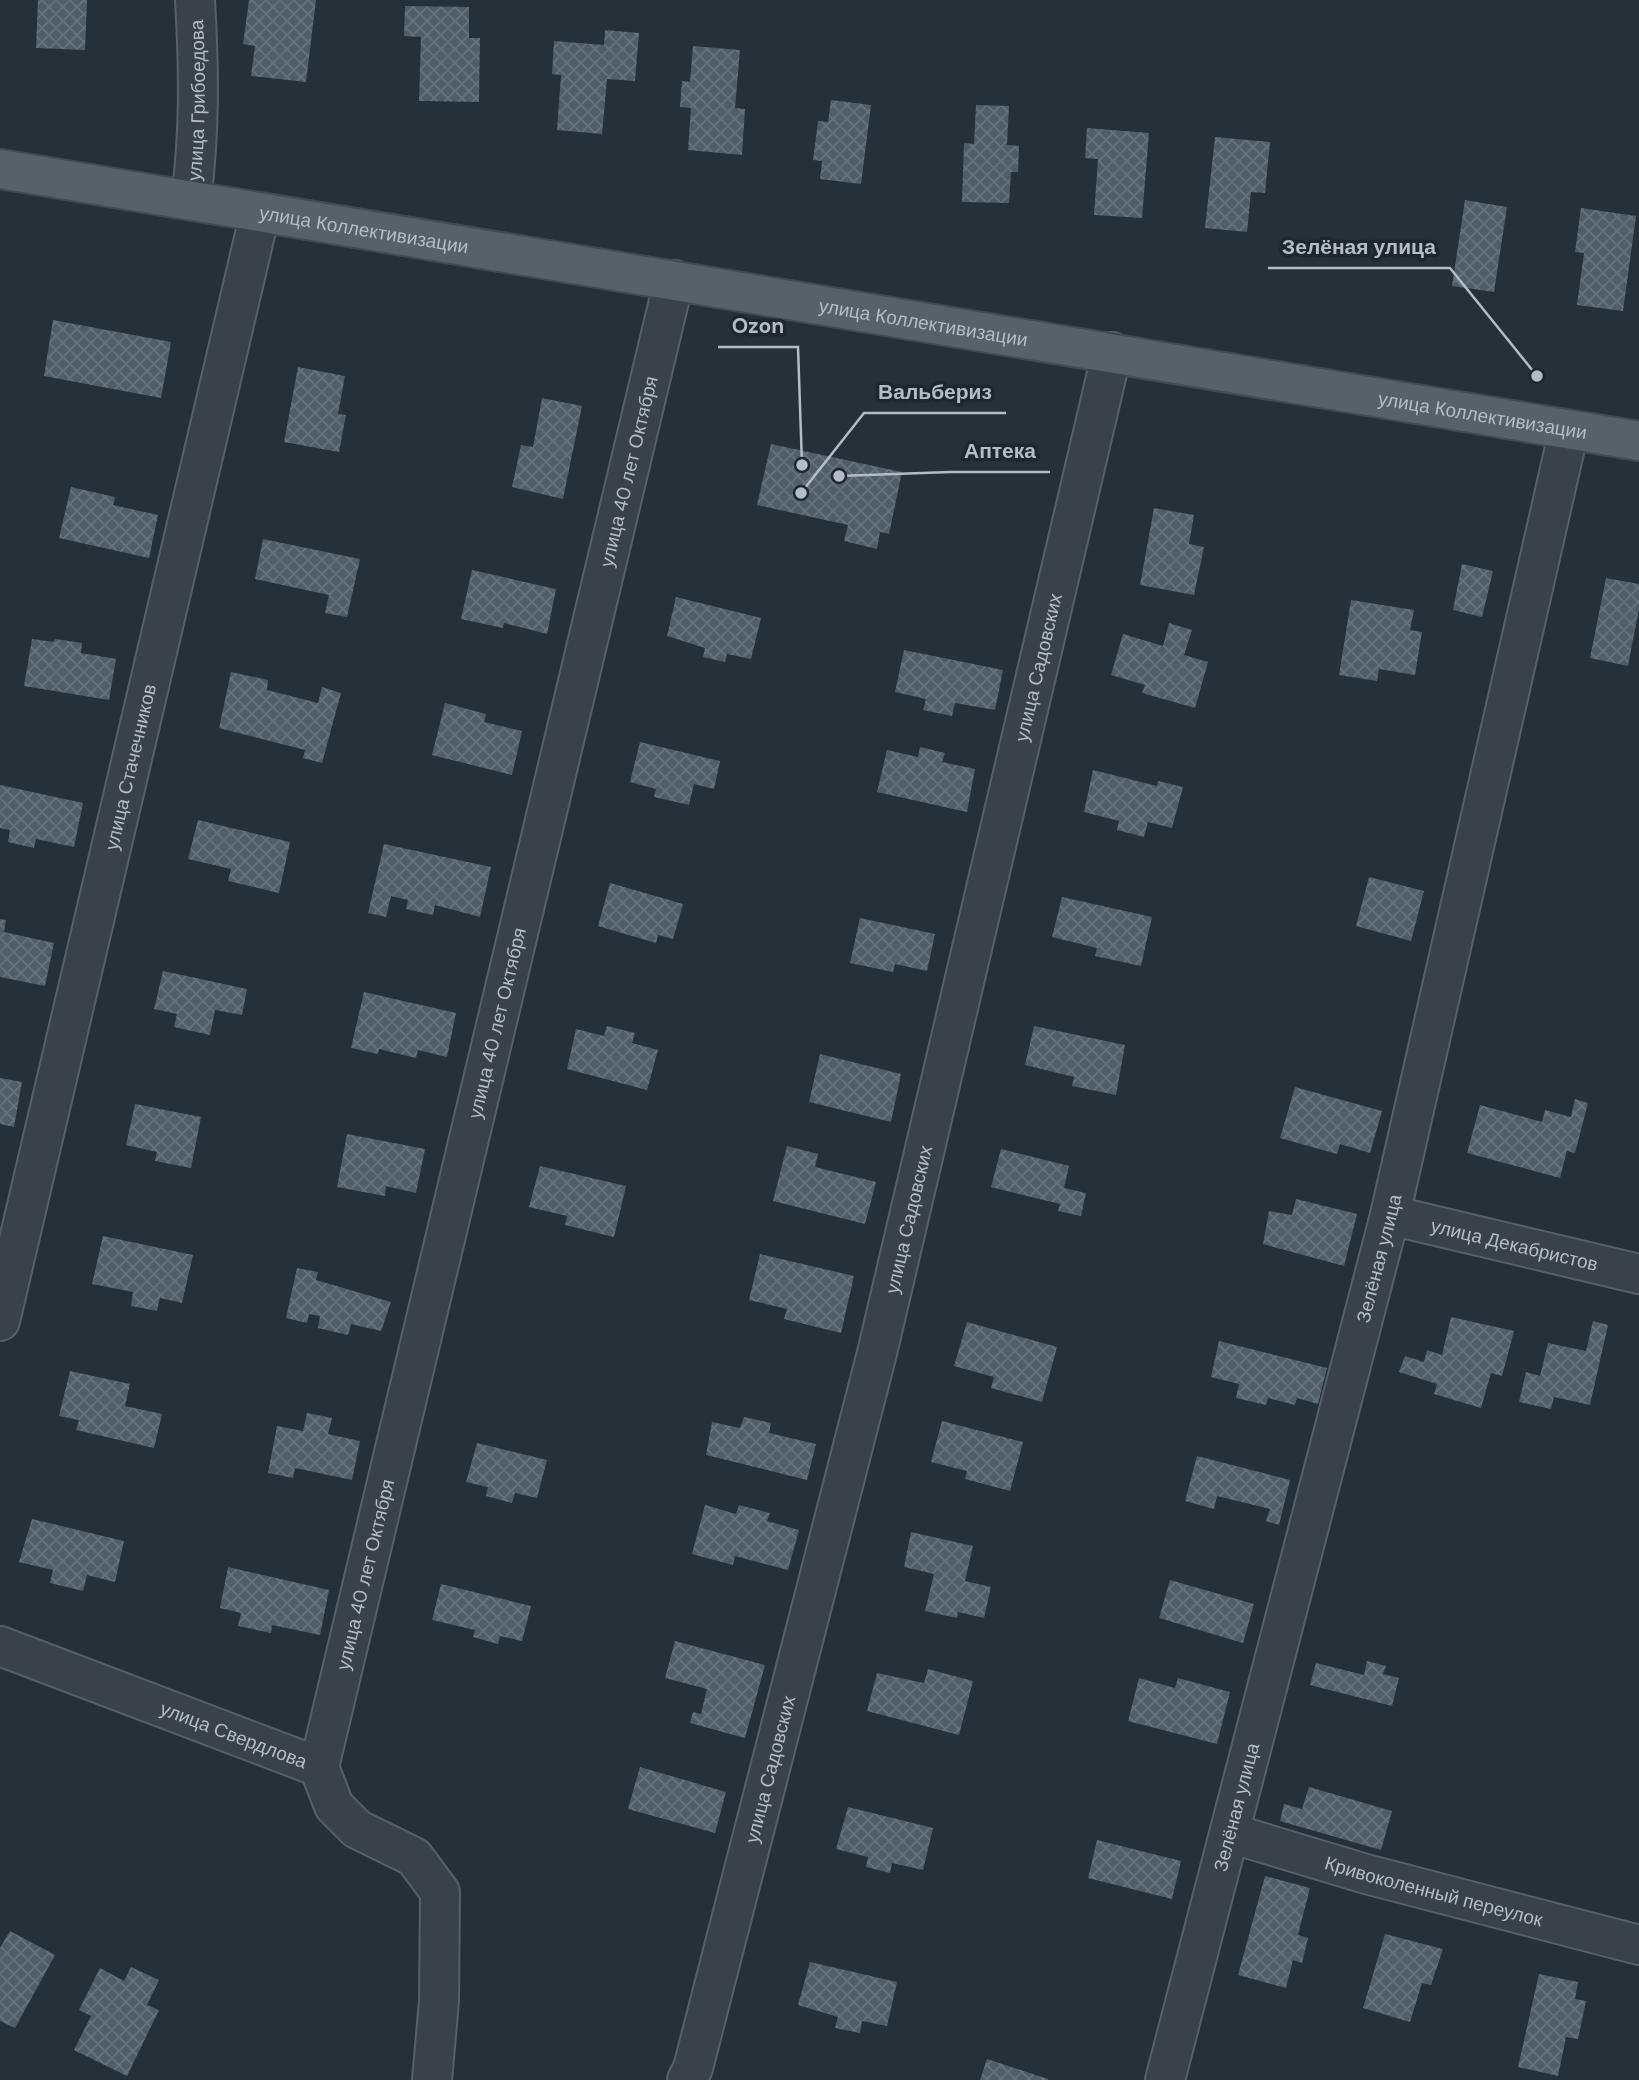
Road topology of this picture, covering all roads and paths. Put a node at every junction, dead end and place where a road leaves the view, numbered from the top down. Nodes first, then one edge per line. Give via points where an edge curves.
1 (195, 0) edge
2 (0, 169) edge
3 (191, 200) junction
4 (260, 214) junction
5 (674, 280) junction
6 (1112, 352) junction
7 (1569, 430) junction
8 (1639, 441) edge
9 (1390, 1215) junction
10 (1639, 1274) edge
11 (0, 1321) edge
12 (0, 1646) edge
13 (319, 1767) junction
14 (1230, 1833) junction
15 (1639, 1945) edge
16 (432, 2080) edge
17 (687, 2080) edge
18 (1165, 2080) edge

1 - 3 street, улица Грибоедова via 200,80
2 - 3 main road, улица Коллективизации
3 - 4 main road, улица Коллективизации
4 - 5 main road, улица Коллективизации
4 - 11 street, улица Стачечников
5 - 6 main road, улица Коллективизации
5 - 13 street, улица 40 лет Октября
6 - 7 main road, улица Коллективизации
6 - 17 street, улица Садовских via 877,1353
7 - 8 main road, улица Коллективизации
7 - 9 street, Зелёная улица
9 - 10 street, улица Декабристов
9 - 14 street, Зелёная улица
12 - 13 street, улица Свердлова
13 - 16 street, улица Свердлова via 334,1806 349,1822 414,1857 440,1892 439,2001
14 - 15 street, Кривоколенный переулок via 1366,1874
14 - 18 street, Зелёная улица

